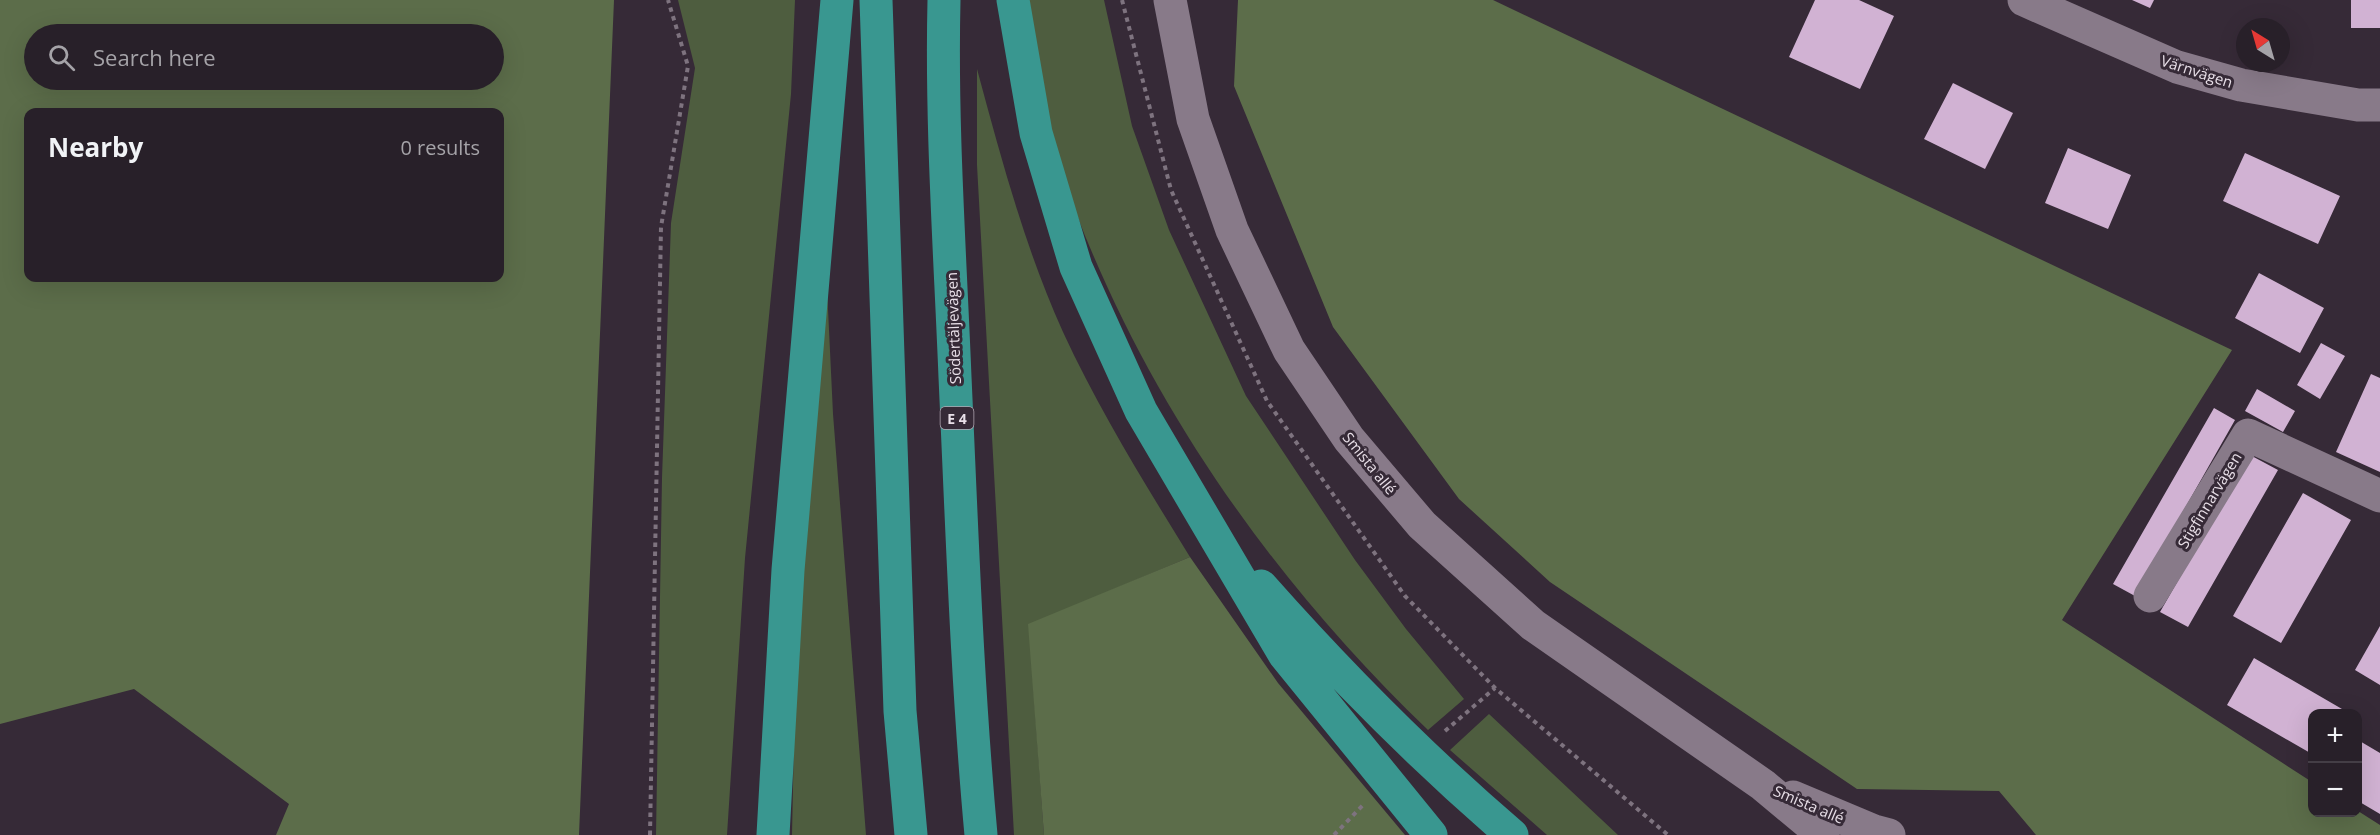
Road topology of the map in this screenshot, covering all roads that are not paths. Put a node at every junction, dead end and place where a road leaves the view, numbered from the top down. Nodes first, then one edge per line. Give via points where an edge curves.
1 (837, 0) edge
2 (876, 0) edge
3 (944, 0) edge
4 (1013, 0) edge
5 (1170, 0) edge
6 (2024, 0) edge
7 (2380, 105) edge
8 (2380, 496) edge
9 (1206, 524) junction
10 (2150, 596) dead end
11 (1763, 785) junction
12 (773, 835) edge
13 (911, 835) edge
14 (981, 835) edge
15 (1431, 835) edge
16 (1512, 835) edge
17 (1822, 835) edge
18 (1889, 835) edge

1 - 12 highway via 788,570
2 - 13 highway via 900,711
3 - 14 highway, Södertäljevägen / E 4 via 954,359 970,716
4 - 9 highway via 1036,134 1076,267 1141,411
5 - 11 street, Smista allé via 1194,119 1232,230 1289,350 1349,439 1422,525 1533,626
6 - 7 street, Värnvägen via 2177,67 2241,85 2358,105
8 - 10 street, Stigfinnarvägen via 2248,435
9 - 15 highway via 1284,654
9 - 16 highway via 1317,648 1444,777
11 - 17 street, Smista allé
11 - 18 street, Smista allé

